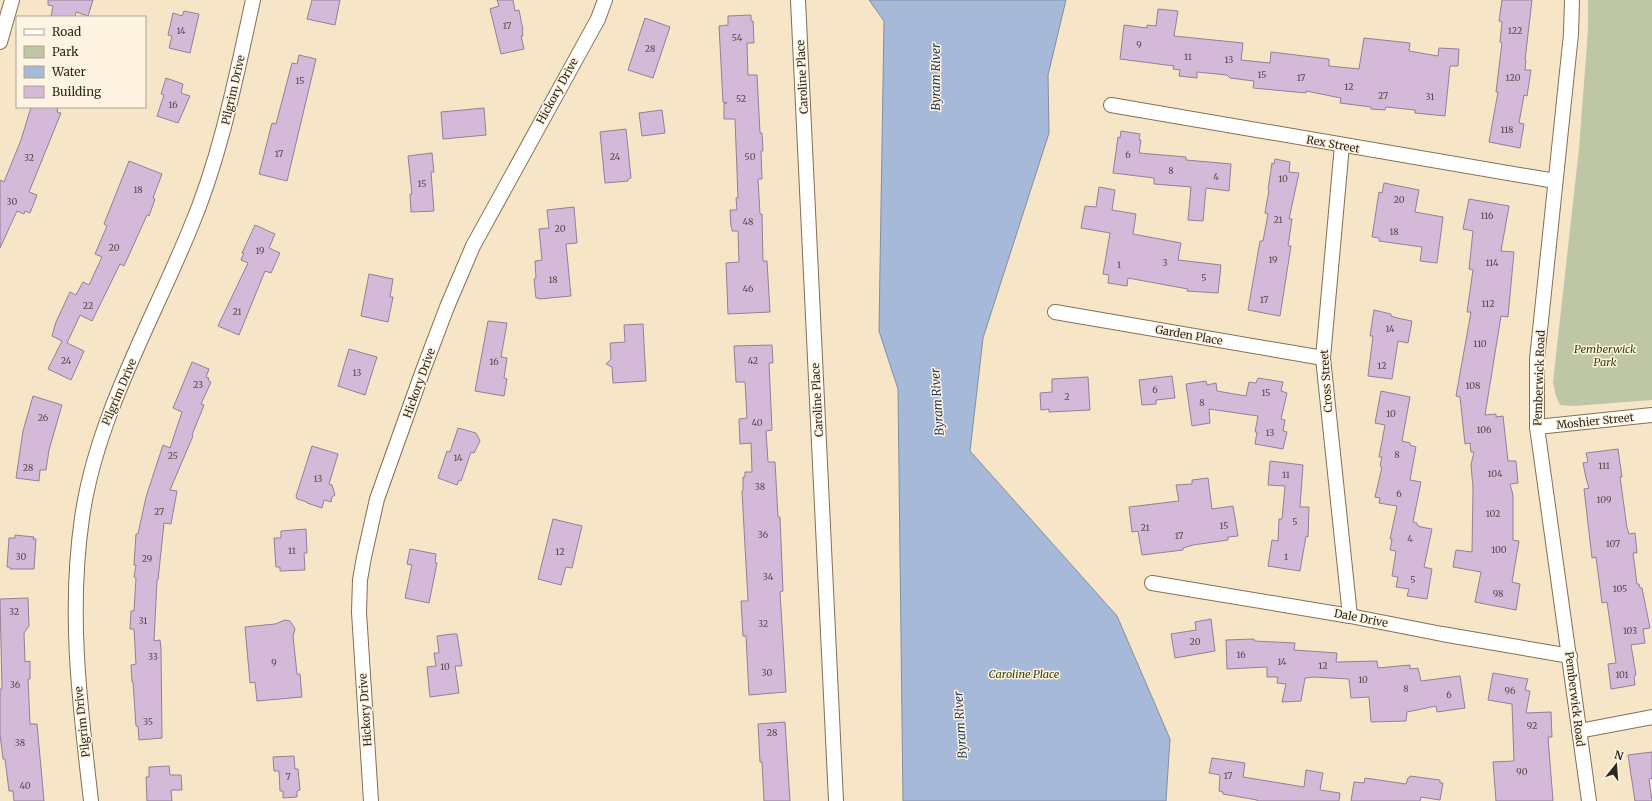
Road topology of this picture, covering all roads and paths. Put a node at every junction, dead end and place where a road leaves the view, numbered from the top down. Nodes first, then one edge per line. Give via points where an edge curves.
1 (12, 0) edge
2 (253, 0) edge
3 (605, 0) edge
4 (798, 0) edge
5 (1572, 0) edge
6 (0, 42) edge
7 (1111, 106) dead end
8 (1342, 145) junction
9 (1555, 181) junction
10 (1055, 312) dead end
11 (1323, 358) junction
12 (1652, 415) edge
13 (1537, 427) junction
14 (1152, 583) dead end
15 (1350, 616) junction
16 (1570, 656) junction
17 (1652, 717) edge
18 (1579, 730) junction
19 (91, 801) edge
20 (371, 801) edge
21 (836, 801) edge
22 (1590, 801) edge

1 - 6 street
2 - 19 street, Pilgrim Drive via 226,122 210,176 191,228 101,435 82,517 74,616 77,671
3 - 20 street, Hickory Drive via 598,19 473,246 447,307 377,499 360,580 359,612
4 - 21 street, Caroline Place
5 - 9 street, Pemberwick Road
7 - 8 street, Rex Street
8 - 9 street, Rex Street
8 - 11 street, Cross Street
9 - 13 street, Pemberwick Road via 1538,359
10 - 11 street, Garden Place
11 - 15 street, Cross Street
12 - 13 street, Moshier Street
13 - 16 street, Pemberwick Road
14 - 15 street, Dale Drive
15 - 16 street, Dale Drive
16 - 18 street, Pemberwick Road
17 - 18 street
18 - 22 street, Pemberwick Road

